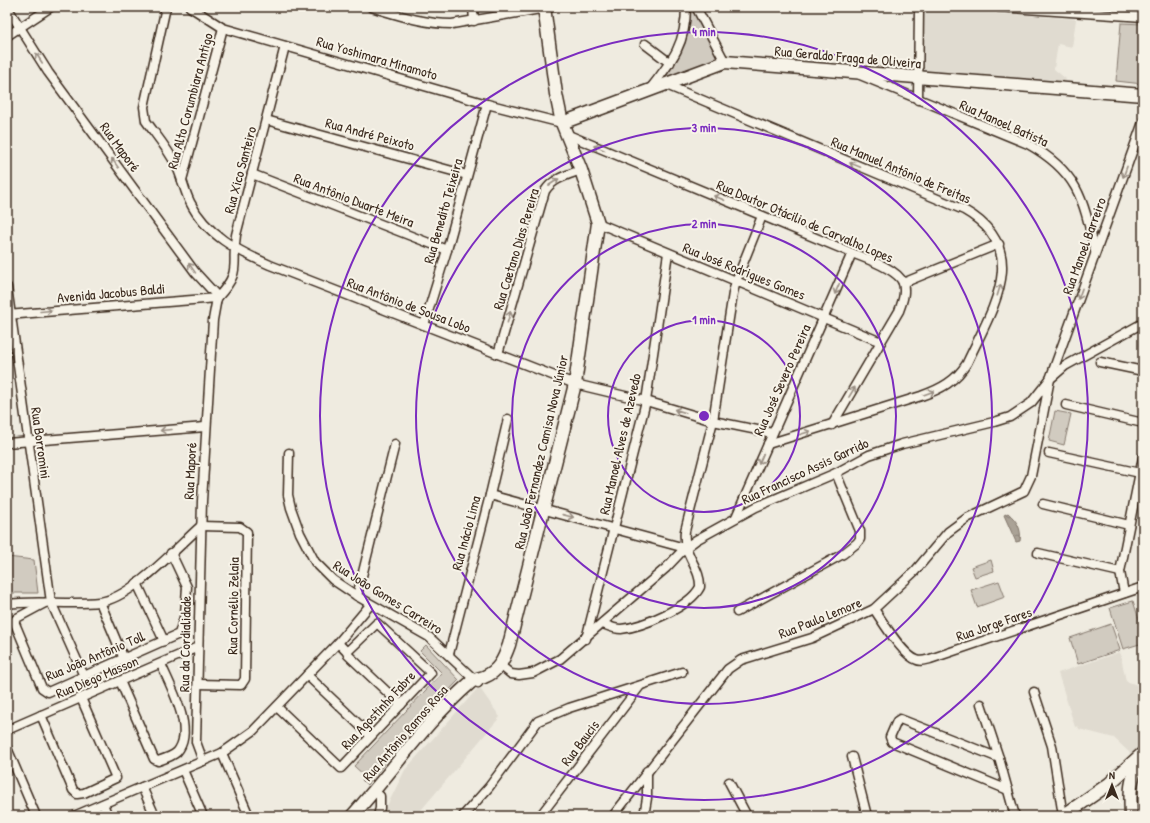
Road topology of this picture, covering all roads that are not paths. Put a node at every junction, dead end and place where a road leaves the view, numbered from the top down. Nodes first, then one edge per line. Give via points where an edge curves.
1 (7, 7) edge
2 (51, 7) edge
3 (166, 7) edge
4 (190, 7) edge
5 (371, 7) edge
6 (473, 7) edge
7 (686, 7) edge
8 (696, 7) edge
9 (919, 7) edge
10 (998, 7) edge
11 (547, 8) edge
12 (396, 10) edge
13 (1143, 17) edge
14 (474, 21) junction
15 (20, 27) junction
16 (224, 28) junction
17 (7, 36) edge
18 (645, 44) dead end
19 (285, 46) junction
20 (725, 62) junction
21 (670, 63) junction
22 (850, 71) junction
23 (917, 78) junction
24 (664, 84) junction
25 (650, 89) junction
26 (1143, 95) edge
27 (918, 100) junction
28 (487, 104) junction
29 (266, 120) junction
30 (1143, 122) edge
31 (564, 129) junction
32 (581, 170) junction
33 (252, 174) junction
34 (467, 175) junction
35 (182, 181) junction
36 (762, 216) junction
37 (598, 223) junction
38 (999, 244) junction
39 (234, 248) junction
40 (447, 250) junction
41 (1095, 251) junction
42 (852, 252) junction
43 (668, 254) junction
44 (736, 281) junction
45 (903, 283) junction
46 (7, 287) edge
47 (218, 297) junction
48 (9, 315) edge
49 (824, 318) junction
50 (1143, 322) edge
51 (424, 325) junction
52 (881, 342) junction
53 (498, 354) junction
54 (1100, 362) dead end
55 (1143, 371) edge
56 (1050, 379) junction
57 (575, 384) junction
58 (646, 401) junction
59 (1066, 405) dead end
60 (508, 419) dead end
61 (713, 421) junction
62 (1143, 423) edge
63 (832, 425) junction
64 (205, 427) junction
65 (772, 433) junction
66 (28, 441) junction
67 (7, 443) edge
68 (395, 444) dead end
69 (768, 444) junction
70 (289, 453) dead end
71 (1049, 453) dead end
72 (1143, 458) edge
73 (836, 473) junction
74 (1140, 473) junction
75 (490, 496) junction
76 (1043, 504) dead end
77 (544, 510) junction
78 (736, 517) junction
79 (1129, 524) junction
80 (201, 526) junction
81 (613, 527) junction
82 (685, 548) junction
83 (171, 553) junction
84 (1038, 553) dead end
85 (1120, 572) junction
86 (137, 583) junction
87 (1143, 587) edge
88 (1124, 593) junction
89 (357, 596) junction
90 (48, 602) junction
91 (100, 602) junction
92 (7, 604) edge
93 (370, 605) junction
94 (874, 609) junction
95 (737, 612) dead end
96 (603, 624) junction
97 (586, 639) junction
98 (164, 641) junction
99 (338, 643) junction
100 (198, 647) junction
101 (347, 652) junction
102 (448, 654) junction
103 (124, 659) junction
104 (161, 664) junction
105 (499, 667) junction
106 (682, 672) dead end
107 (307, 675) junction
108 (84, 676) junction
109 (479, 680) junction
110 (120, 681) junction
111 (198, 684) junction
112 (640, 686) junction
113 (1034, 692) dead end
114 (81, 698) junction
115 (401, 704) junction
116 (981, 704) dead end
117 (277, 707) junction
118 (41, 715) junction
119 (7, 730) edge
120 (371, 736) junction
121 (7, 748) edge
122 (222, 753) junction
123 (1142, 753) edge
124 (852, 757) dead end
125 (999, 758) junction
126 (203, 761) junction
127 (182, 770) junction
128 (647, 771) junction
129 (729, 782) dead end
130 (1109, 784) junction
131 (142, 787) junction
132 (1129, 789) junction
133 (1008, 790) junction
134 (377, 794) junction
135 (102, 804) junction
136 (36, 816) edge
137 (74, 816) edge
138 (108, 816) edge
139 (155, 816) edge
140 (203, 816) edge
141 (249, 816) edge
142 (352, 816) edge
143 (362, 816) edge
144 (378, 816) edge
145 (463, 816) edge
146 (540, 816) edge
147 (613, 816) edge
148 (644, 816) edge
149 (746, 816) edge
150 (867, 816) edge
151 (1015, 816) edge
152 (1063, 816) edge
153 (1131, 816) edge

1 - 15 street, Rua Maporé
2 - 15 street
3 - 35 street, Rua Antônio de Sousa Lobo via 144,114 146,121 175,163
4 - 16 street, Rua Yoshimara Minamoto
5 - 12 street
6 - 14 street
7 - 21 street via 682,40
8 - 20 street
9 - 23 street
10 - 13 street
11 - 14 street
11 - 31 main road, Rua João Fernandez Camisa Nova Júnior via 556,94
12 - 14 street via 436,24
15 - 17 street
47 -> 15 street, Rua Maporé via 195,272 48,72
16 - 19 street, Rua Yoshimara Minamoto
16 - 35 street, Rua Alto Corumbiara Antigo
18 - 21 street
19 - 28 street, Rua Yoshimara Minamoto
19 - 29 street, Rua Xico Santeiro
20 - 22 main road, Rua Geraldo Fraga de Oliveira
20 - 24 main road, Rua Geraldo Fraga de Oliveira
21 - 25 street
22 - 23 main road, Rua Geraldo Fraga de Oliveira
22 - 27 street, Rua Manoel Batista
23 - 26 main road, Rua Geraldo Fraga de Oliveira
23 - 27 street
24 - 25 main road, Rua Geraldo Fraga de Oliveira
38 -> 24 street, Rua Manuel Antônio de Freitas via 977,217 964,210
25 - 31 main road, Rua Geraldo Fraga de Oliveira via 576,120
27 - 41 street, Rua Manoel Batista via 1028,144 1062,167 1082,199
28 - 31 street, Rua Yoshimara Minamoto
28 - 34 street, Rua Benedito Teixeira
29 - 33 street, Rua Xico Santeiro
29 - 34 street, Rua André Peixoto
30 -> 41 street, Rua Manoel Barreiro
31 - 32 main road, Rua João Fernandez Camisa Nova Júnior
36 -> 31 street, Rua Doutor Otácilio de Carvalho Lopes
32 - 37 main road, Rua João Fernandez Camisa Nova Júnior
53 -> 32 street, Rua Caetano Dias Pereira via 545,191 557,179
33 - 39 street, Rua Xico Santeiro
33 - 40 street, Rua Antônio Duarte Meira
34 - 40 street, Rua Benedito Teixeira
35 - 39 street, Rua Antônio de Sousa Lobo via 197,214 220,239
36 - 42 street, Rua Doutor Otácilio de Carvalho Lopes
36 - 44 street
37 - 43 street, Rua José Rodrigues Gomes
37 - 57 main road, Rua João Fernandez Camisa Nova Júnior
38 - 45 street
63 -> 38 street, Rua Manuel Antônio de Freitas via 938,390 960,374 999,291 1003,270
39 - 47 street, Rua Xico Santeiro via 234,274 231,282
39 - 51 street, Rua Antônio de Sousa Lobo via 278,268
40 - 51 street, Rua Benedito Teixeira
41 -> 56 street, Rua Manoel Barreiro
42 - 45 street, Rua Doutor Otácilio de Carvalho Lopes via 884,267
42 -> 49 street, Rua José Severo Pereira
43 - 44 street, Rua José Rodrigues Gomes
43 - 58 street, Rua Manoel Alves de Azevedo
44 - 49 street, Rua José Rodrigues Gomes
44 - 61 street
45 - 52 street via 901,306
46 - 48 street, Rua Borromini
48 -> 47 street, Avenida Jacobus Baldi
47 - 64 street, Rua Maporé via 213,320
48 - 66 street, Rua Borromini
49 - 52 street, Rua José Rodrigues Gomes
49 - 65 street, Rua José Severo Pereira
50 - 56 street, Rua Francisco Assis Garrido via 1076,360
51 - 53 street, Rua Antônio de Sousa Lobo
63 -> 52 street
53 - 57 street, Rua Antônio de Sousa Lobo
54 - 55 street
56 - 73 street, Rua Francisco Assis Garrido via 1031,403 1010,417 883,450
56 - 94 street, Rua Paulo Lemore via 1031,476 1026,489 986,507 948,532 915,571
57 - 58 street, Rua Antônio de Sousa Lobo
57 - 77 main road, Rua João Fernandez Camisa Nova Júnior
61 -> 58 street, Rua Antônio de Sousa Lobo
58 - 81 street, Rua Manoel Alves de Azevedo
59 - 62 street
60 - 75 street, Rua Inácio Lima
61 - 65 street, Rua Antônio de Sousa Lobo
61 - 82 street via 685,531
69 -> 63 street, Rua Manuel Antônio de Freitas
64 -> 66 street
64 - 80 street, Rua Maporé
65 - 69 street, Rua José Severo Pereira
66 - 67 street
66 - 90 street, Rua Borromini
68 - 89 street
69 -> 78 street, Rua José Severo Pereira
70 - 89 street, Rua João Gomes Carreiro via 290,508 308,551 323,571
71 - 74 street
72 - 74 street
73 - 78 street, Rua Francisco Assis Garrido
73 - 95 street via 860,531 860,539 835,559
74 - 79 street
75 - 77 street
75 - 102 street, Rua Inácio Lima
76 - 79 street
77 -> 81 street
77 - 105 main road, Rua João Fernandez Camisa Nova Júnior via 509,645
78 - 82 street, Rua Francisco Assis Garrido
79 - 85 street
80 - 83 street
80 - 100 street, Rua da Cordialidade
80 - 111 street, Rua Cornélio Zelaia via 240,527 247,532 245,679 241,685
81 - 82 street
81 - 97 street, Rua Manoel Alves de Azevedo
82 - 96 street, Rua Francisco Assis Garrido
82 - 96 street via 700,580 700,587 683,605 665,615 621,629
83 - 86 street
83 - 98 street, Rua João Antônio Toll via 185,579 187,596 180,632
84 - 85 street
85 - 88 street
86 - 91 street via 117,596
86 - 98 street
87 - 88 street, Rua Jorge Fares
88 - 94 street, Rua Jorge Fares via 921,661 906,652
89 - 93 street, Rua João Gomes Carreiro
90 - 91 street
90 - 92 street
90 - 108 street, Rua Borromini
90 - 108 street, Rua João Antônio Toll via 14,622 42,688 50,691
91 - 103 street
93 - 99 street
93 - 102 street, Rua João Gomes Carreiro via 429,637
94 - 128 street, Rua Paulo Lemore via 812,638 741,660 728,669
96 - 97 street, Rua Francisco Assis Garrido
97 - 105 street, Rua Francisco Assis Garrido via 560,659 533,673 514,675
98 - 103 street, Rua João Antônio Toll
99 - 101 street
99 - 107 street
100 - 104 street, Rua Diego Masson
100 - 111 street, Rua da Cordialidade
101 - 115 street
101 - 115 street, Rua Agostinho Fabre via 377,623 431,673
102 - 109 street, Rua João Gomes Carreiro
103 - 108 street, Rua João Antônio Toll
104 - 110 street, Rua Diego Masson
104 - 110 street via 183,716 184,727 177,752 158,761 154,760
105 - 109 main road, Rua Antônio Ramos Rosa
106 - 112 street
107 - 117 street
107 - 120 street
109 - 134 main road, Rua Antônio Ramos Rosa
110 - 114 street, Rua Diego Masson
111 - 126 street, Rua da Cordialidade via 196,742
112 - 145 street via 569,708 538,721 489,787
112 - 146 street, Rua Baucis
113 - 152 street via 1052,746
114 - 118 street, Rua Diego Masson
114 - 118 street via 115,780 84,793 75,793
115 - 120 street, Rua Agostinho Fabre
116 - 125 street
117 - 120 street, Rua Agostinho Fabre via 341,768
117 - 122 street via 244,739
118 - 119 street, Rua Diego Masson
121 - 136 street
122 - 126 street
122 - 141 street
123 - 130 main road
123 - 132 main road
124 - 150 street
125 - 133 street
125 - 133 street via 900,719 890,737 892,742
126 - 127 street
127 - 131 street
127 - 140 street
128 - 147 street, Rua Paulo Lemore
128 - 148 street
129 - 149 street
130 - 132 main road via 1120,783
130 - 152 main road
131 - 135 street
131 - 139 street
132 - 153 main road
133 - 151 street
134 - 142 main road, Rua Antônio Ramos Rosa
134 - 143 main road, Rua Antônio Ramos Rosa
134 - 144 street via 380,808
135 - 137 street
135 - 138 street

